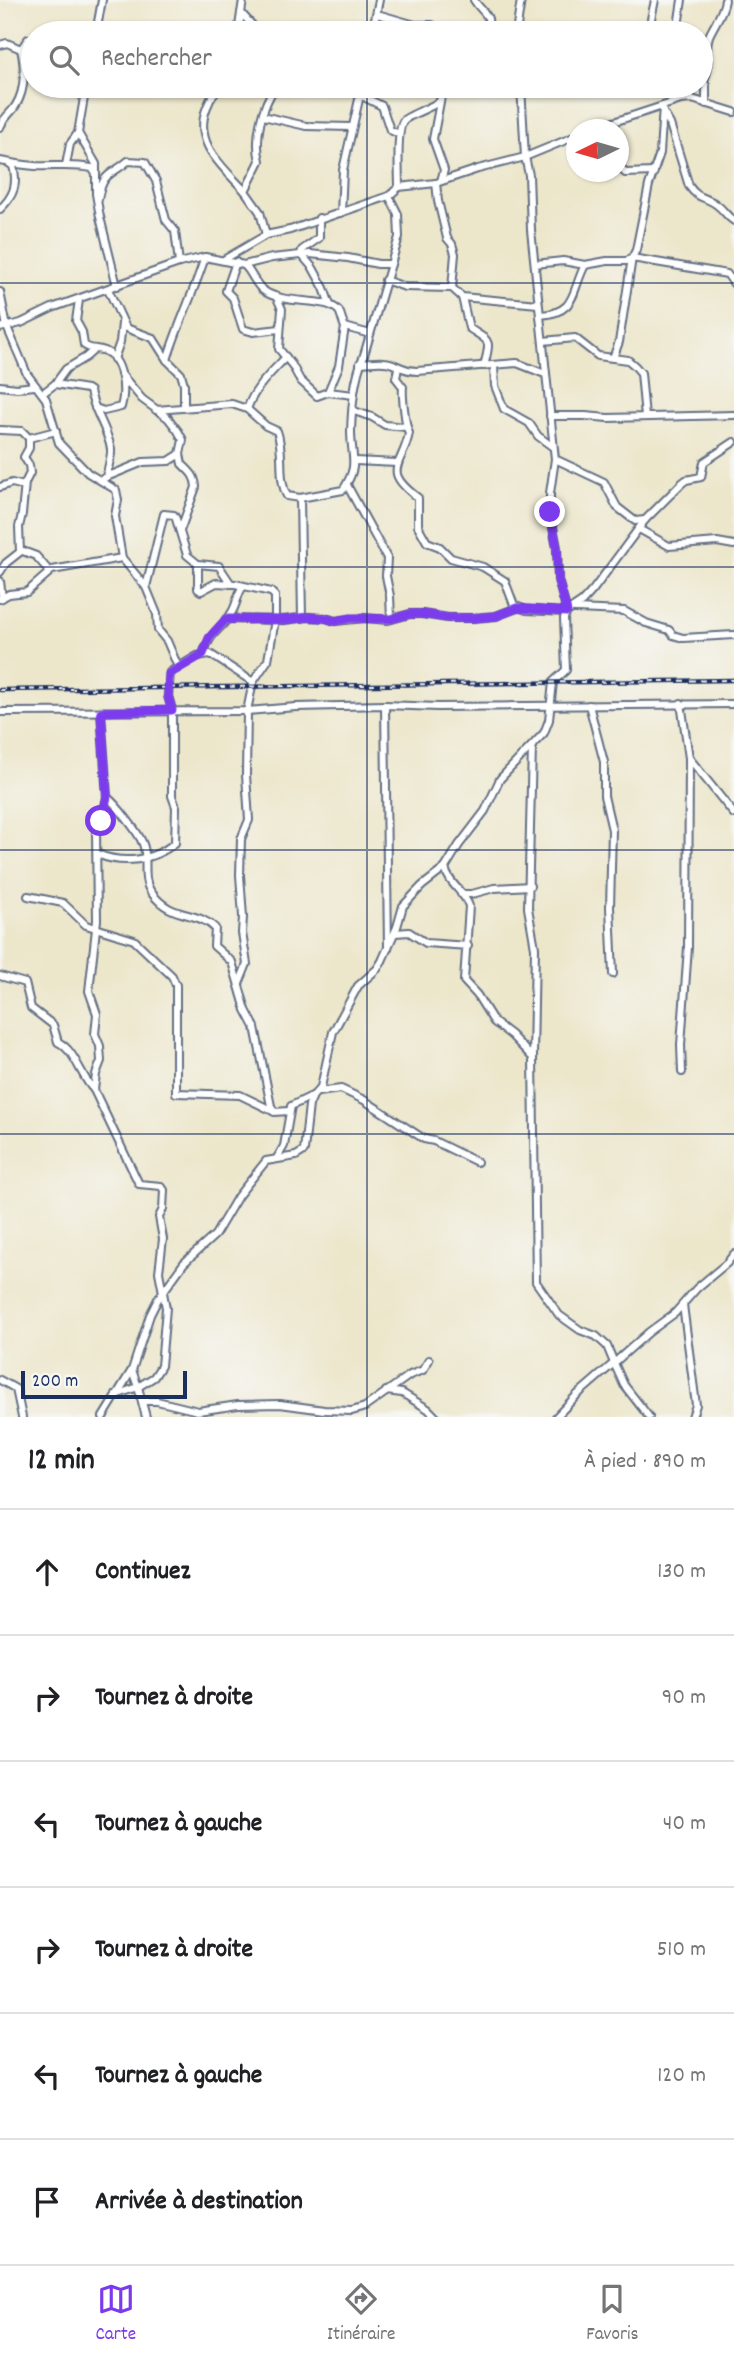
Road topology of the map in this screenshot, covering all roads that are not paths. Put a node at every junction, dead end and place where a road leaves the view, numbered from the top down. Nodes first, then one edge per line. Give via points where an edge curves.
1 (102, 0) edge
2 (243, 0) edge
3 (379, 0) edge
4 (474, 0) edge
5 (522, 0) edge
6 (655, 0) edge
7 (682, 0) edge
8 (724, 0) edge
9 (241, 13) junction
10 (377, 13) junction
11 (98, 21) edge
12 (240, 21) edge
13 (248, 21) edge
14 (375, 21) edge
15 (402, 21) edge
16 (490, 21) edge
17 (518, 21) edge
18 (651, 21) edge
19 (679, 21) edge
20 (713, 29) edge
21 (0, 45) edge
22 (21, 49) edge
23 (21, 93) edge
24 (84, 98) edge
25 (211, 98) edge
26 (268, 98) edge
27 (359, 98) edge
28 (367, 98) edge
29 (440, 98) edge
30 (522, 98) edge
31 (705, 98) edge
32 (692, 99) joint
33 (439, 102) junction
34 (706, 104) junction
35 (663, 109) junction
36 (734, 112) edge
37 (263, 116) junction
38 (629, 120) edge
39 (0, 127) edge
40 (351, 127) junction
41 (78, 133) junction
42 (399, 134) junction
43 (566, 140) edge
44 (525, 157) junction
45 (4, 162) edge
46 (66, 164) junction
47 (654, 172) junction
48 (629, 173) edge
49 (97, 176) junction
50 (438, 182) junction
51 (399, 187) junction
52 (245, 191) junction
53 (389, 196) junction
54 (98, 198) junction
55 (0, 209) edge
56 (341, 212) junction
57 (319, 218) junction
58 (734, 221) edge
59 (266, 235) junction
60 (301, 254) junction
61 (205, 257) junction
62 (632, 258) junction
63 (224, 260) junction
64 (236, 262) junction
65 (179, 263) junction
66 (391, 264) junction
67 (535, 264) junction
68 (585, 264) junction
69 (244, 265) junction
70 (386, 280) junction
71 (734, 285) edge
72 (117, 286) junction
73 (452, 288) junction
74 (108, 289) junction
75 (0, 292) edge
76 (277, 298) junction
77 (462, 298) junction
78 (79, 300) junction
79 (538, 304) junction
80 (330, 305) junction
81 (540, 315) junction
82 (122, 323) junction
83 (4, 327) edge
84 (345, 327) junction
85 (280, 329) junction
86 (370, 334) junction
87 (543, 341) junction
88 (95, 349) junction
89 (286, 357) junction
90 (613, 358) junction
91 (114, 359) junction
92 (167, 360) junction
93 (364, 363) junction
94 (484, 366) junction
95 (494, 366) junction
96 (398, 368) junction
97 (121, 374) junction
98 (545, 374) junction
99 (55, 384) junction
100 (0, 386) edge
101 (34, 386) junction
102 (328, 392) junction
103 (43, 393) junction
104 (354, 395) junction
105 (184, 407) junction
106 (95, 408) junction
107 (247, 409) junction
108 (156, 410) junction
109 (354, 411) junction
110 (734, 415) edge
111 (550, 416) junction
112 (645, 416) junction
113 (406, 427) junction
114 (0, 430) edge
115 (56, 431) junction
116 (29, 438) junction
117 (734, 442) edge
118 (553, 447) junction
119 (180, 454) junction
120 (555, 458) junction
121 (355, 461) junction
122 (397, 463) junction
123 (107, 477) junction
124 (99, 480) junction
125 (346, 485) junction
126 (24, 486) junction
127 (0, 487) edge
128 (300, 498) junction
129 (645, 520) junction
130 (639, 529) junction
131 (180, 531) junction
132 (734, 545) edge
133 (20, 550) junction
134 (122, 558) junction
135 (198, 564) junction
136 (49, 571) junction
137 (0, 572) edge
138 (0, 581) edge
139 (230, 584) junction
140 (243, 586) junction
141 (146, 587) junction
142 (1, 598) edge
143 (517, 608) junction
144 (570, 610) junction
145 (302, 618) junction
146 (226, 619) junction
147 (391, 619) junction
148 (275, 620) junction
149 (734, 635) edge
150 (203, 654) junction
151 (178, 667) junction
152 (253, 682) junction
153 (681, 704) junction
154 (734, 704) edge
155 (386, 705) junction
156 (551, 705) junction
157 (589, 705) junction
158 (172, 710) junction
159 (247, 711) junction
160 (0, 712) edge
161 (101, 712) junction
162 (532, 747) junction
163 (689, 758) junction
164 (107, 797) junction
165 (734, 814) edge
166 (97, 854) junction
167 (145, 858) junction
168 (445, 868) junction
169 (530, 886) junction
170 (467, 895) junction
171 (28, 896) dead end
172 (96, 929) junction
173 (395, 933) junction
174 (468, 946) junction
175 (388, 949) junction
176 (613, 974) dead end
177 (0, 976) edge
178 (239, 984) junction
179 (533, 1058) junction
180 (682, 1072) dead end
181 (94, 1090) junction
182 (316, 1094) junction
183 (289, 1111) junction
184 (274, 1112) junction
185 (277, 1158) junction
186 (477, 1163) dead end
187 (734, 1254) edge
188 (162, 1294) junction
189 (682, 1305) junction
190 (429, 1360) dead end
191 (614, 1363) junction
192 (132, 1370) junction
193 (0, 1380) edge
194 (138, 1387) junction
195 (386, 1391) junction
196 (116, 1395) junction
197 (143, 1401) junction
198 (345, 1414) edge
199 (22, 1417) edge
200 (103, 1417) edge
201 (146, 1417) edge
202 (436, 1417) edge
203 (556, 1417) edge
204 (649, 1417) edge
205 (692, 1417) edge

1 - 11 street
2 - 9 street
3 - 10 street
4 - 16 street
5 - 17 street
6 - 18 street
7 - 19 street
8 - 20 street
9 - 12 street
9 - 13 street
10 - 14 street
10 - 15 street
21 - 22 street
23 - 39 street
24 - 41 street
25 - 52 street via 202,130 206,146
26 - 37 street
27 - 40 street
28 - 42 street via 382,106 390,130
29 - 33 street
30 - 44 street
31 - 34 street
32 - 34 street
32 - 35 street
33 - 42 street via 404,119
33 - 50 street via 433,139 444,170
34 - 36 street
35 - 38 street
35 - 47 street
35 - 58 street via 688,186
37 - 40 street via 306,126
37 - 52 street via 256,146 260,161
40 - 56 street
41 - 46 street
41 - 49 street via 96,164
42 - 51 street
43 - 44 street
44 - 50 street
44 - 67 street
45 - 46 street
45 - 55 street via 13,166 16,185
46 - 49 street via 92,168
47 - 48 street
47 - 62 street
49 - 54 street
50 - 51 street
50 - 73 street via 438,201 455,254
51 - 53 street
52 - 59 street via 260,212
53 - 56 street
53 - 66 street via 398,214 399,237
54 - 65 street via 110,171 128,161 145,162 156,181 166,220 175,231
54 - 72 street
56 - 57 street
57 - 59 street
57 - 60 street via 318,238
59 - 63 street
60 - 66 street
60 - 69 street
60 - 80 street via 313,268
61 - 63 street
61 - 65 street
61 - 92 street
62 - 68 street
62 - 71 street via 727,274
62 - 90 street
63 - 64 street
64 - 69 street
64 - 85 street via 226,291 233,298 243,329
65 - 72 street
66 - 70 street
67 - 68 street
67 - 79 street
68 - 81 street via 565,310
69 - 76 street via 263,291
70 - 73 street via 405,287
70 - 86 street
72 - 74 street
73 - 77 street
74 - 78 street
74 - 82 street
75 - 83 street
76 - 80 street
76 - 85 street via 282,309
77 - 79 street
77 - 94 street via 469,328 487,339
78 - 83 street
78 - 88 street via 76,321 82,342
79 - 81 street
80 - 84 street
81 - 87 street
82 - 91 street
82 - 92 street via 153,338
83 - 101 street
84 - 86 street
84 - 102 street via 339,366
85 - 89 street via 278,346
86 - 93 street
87 - 90 street via 575,338 592,353
87 - 98 street
88 - 91 street
88 - 99 street via 63,371
89 - 102 street via 314,394
89 - 107 street via 258,386
90 - 112 street via 628,360 641,373
91 - 97 street
92 - 105 street via 183,378
93 - 96 street via 384,362
93 - 104 street via 356,371
94 - 95 street
94 - 96 street
95 - 98 street via 517,363
95 - 118 street via 495,386 504,409 529,423
96 - 113 street
97 - 106 street via 121,407
97 - 108 street
98 - 111 street
99 - 103 street
99 - 106 street via 87,388
100 - 101 street
101 - 103 street
102 - 104 street
103 - 115 street
104 - 109 street
105 - 107 street via 220,403
105 - 108 street
106 - 123 street via 111,448
107 - 128 street via 276,431 285,492
108 - 119 street via 181,435
109 - 113 street via 385,425
109 - 121 street
110 - 112 street
111 - 112 street
111 - 118 street
113 - 122 street via 409,435
114 - 116 street via 22,431
115 - 116 street
115 - 124 street via 68,455
116 - 126 street via 24,457 30,473
117 - 129 street via 704,463 701,477 686,480
118 - 120 street
119 - 123 street
119 - 131 street via 196,486
120 - 129 street via 604,482 617,507 635,521
120 - 144 street via 550,512 558,580
121 - 122 street
121 - 125 street
122 - 143 street via 399,480 418,498 418,526 427,542 505,581
123 - 124 street
124 - 134 street via 118,494 115,516
125 - 128 street via 339,492
125 - 147 street via 387,558
126 - 127 street
126 - 133 street
128 - 145 street
129 - 130 street
130 - 132 street via 669,546
130 - 144 street via 593,590
131 - 135 street via 187,555
131 - 141 street via 174,515 164,514
133 - 136 street via 36,556
133 - 137 street
134 - 136 street
134 - 141 street
135 - 139 street via 219,566
135 - 139 street via 199,590 216,583
136 - 142 street via 27,592
138 - 142 street
139 - 140 street
140 - 146 street
140 - 148 street via 274,593
141 - 151 street via 158,630
143 - 144 street
143 - 147 street via 478,618 410,614
144 - 149 street via 624,611 683,638
144 - 156 street via 564,618 566,670 553,682
145 - 147 street
145 - 148 street
146 - 148 street
146 - 150 street via 209,638
148 - 152 street via 268,660
150 - 151 street
150 - 152 street
151 - 158 street via 169,674
152 - 159 street
153 - 154 street
153 - 157 street
153 - 163 street
155 - 156 street
155 - 159 street
155 - 175 street
156 - 157 street
156 - 162 street via 547,727
157 - 176 street via 604,762 604,796 612,830
158 - 159 street
158 - 161 street
158 - 167 street via 176,839 173,845
159 - 178 street via 248,820 241,839 240,876 247,964
160 - 161 street
161 - 164 street
162 - 168 street via 500,779 485,811
162 - 169 street
163 - 165 street
163 - 180 street
164 - 166 street via 96,831
164 - 167 street via 143,842
166 - 167 street via 135,862
166 - 172 street
167 - 178 street via 151,891 165,908 214,926 214,946 232,962
168 - 170 street via 449,880
168 - 173 street via 403,906
169 - 170 street
169 - 179 street via 528,908 535,948
170 - 174 street
171 - 172 street via 67,905 82,922
172 - 181 street via 89,990 97,1014 101,1061
172 - 184 street via 134,940 175,981 176,1093 240,1095
173 - 174 street via 409,932 426,943
173 - 175 street
174 - 179 street via 464,981 494,1022
175 - 182 street via 377,969 358,986 333,1032
177 - 181 street via 25,983 32,1008 53,1026 57,1041 72,1055
178 - 184 street via 255,1027
179 - 191 street via 536,1282 559,1315 607,1346
181 - 188 street via 139,1184 163,1188 159,1217
182 - 183 street via 296,1102
182 - 185 street via 308,1113 304,1151
182 - 186 street via 341,1089 424,1139
183 - 184 street
183 - 185 street via 284,1146
185 - 188 street via 266,1161 241,1191 215,1235 190,1257
187 - 189 street
188 - 192 street
188 - 194 street via 166,1308 161,1366
189 - 191 street
189 - 205 street via 696,1405
190 - 195 street via 418,1373
191 - 203 street
191 - 204 street via 625,1388
192 - 194 street
192 - 196 street
193 - 199 street via 16,1389
194 - 196 street
194 - 197 street
195 - 198 street
195 - 202 street via 401,1393
196 - 200 street
197 - 198 street via 198,1411 271,1404
197 - 201 street

